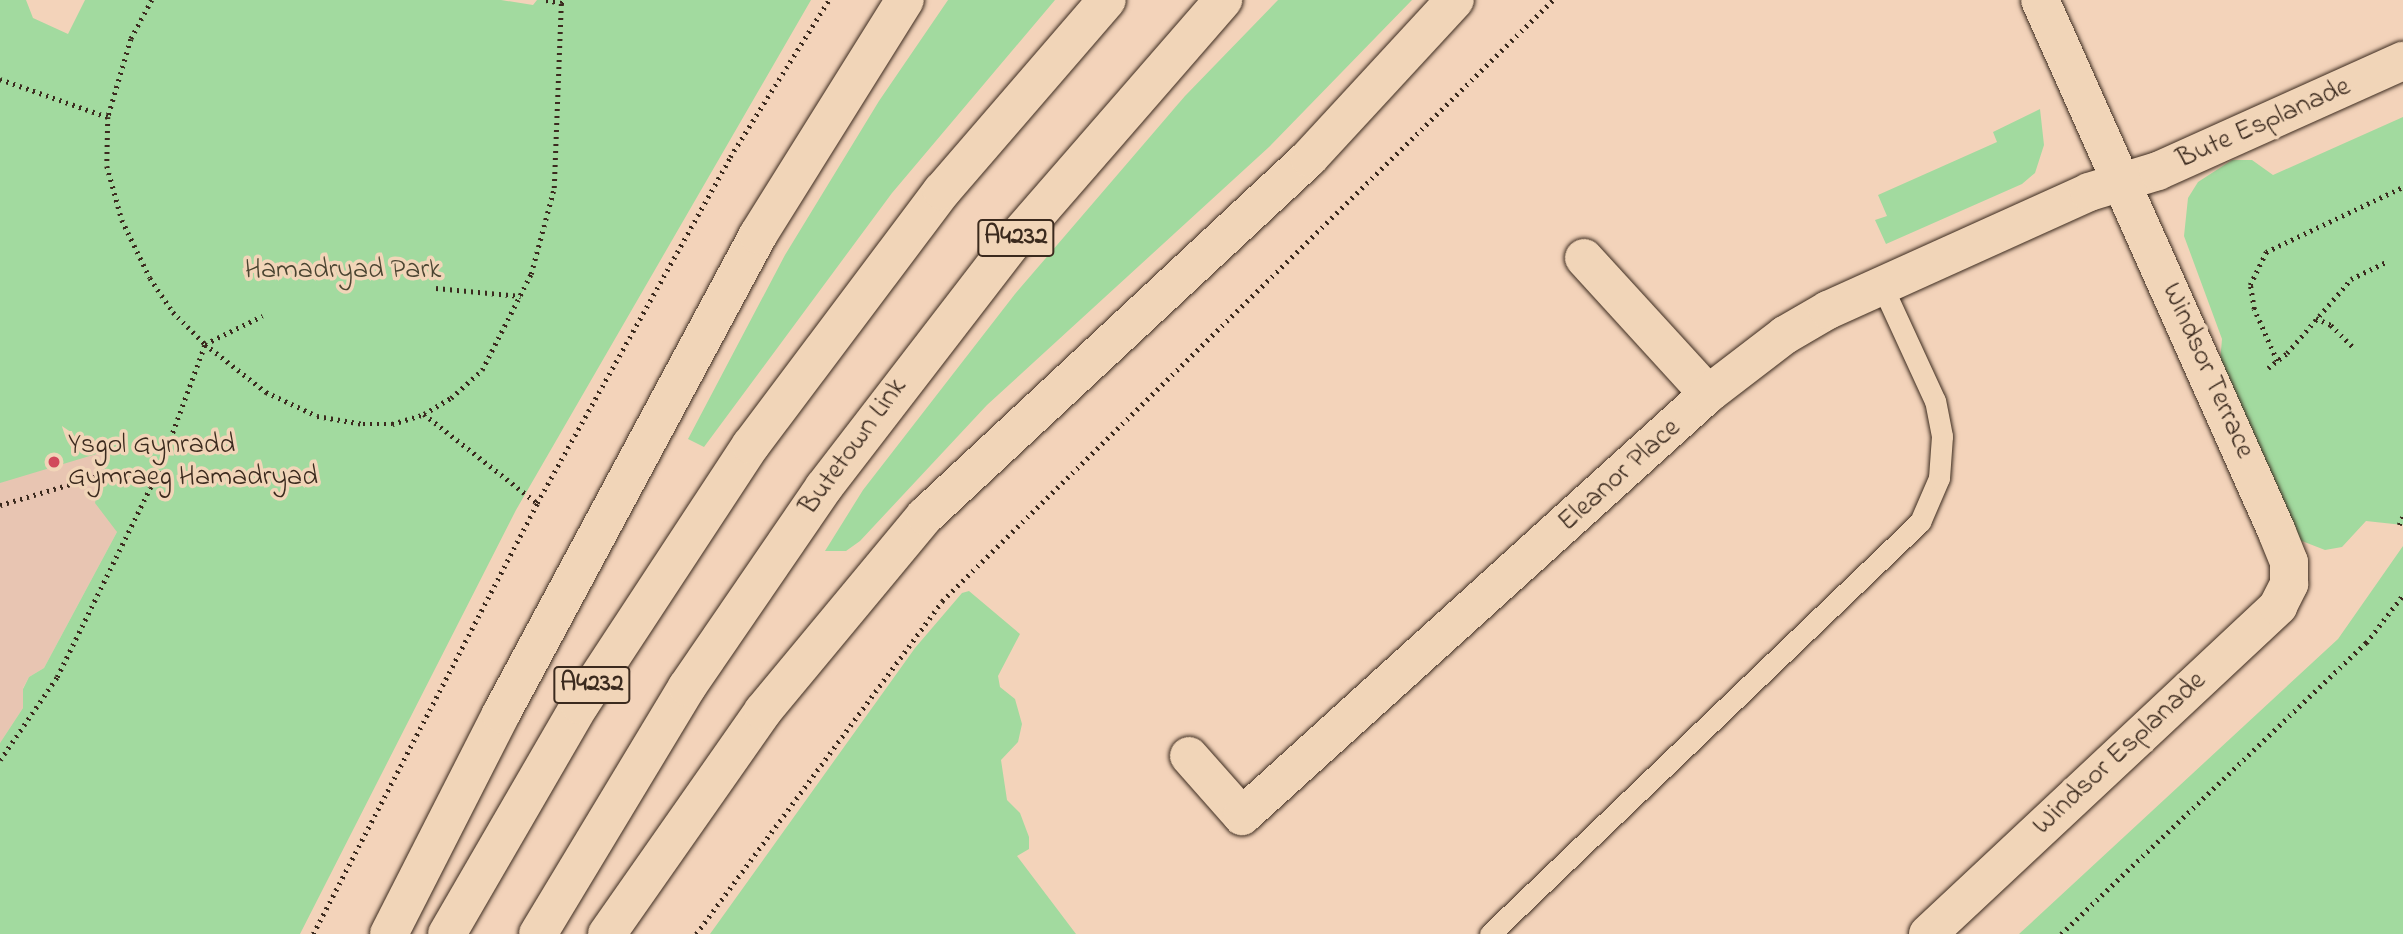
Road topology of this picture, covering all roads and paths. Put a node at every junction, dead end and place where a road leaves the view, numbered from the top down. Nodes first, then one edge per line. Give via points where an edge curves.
1 (152, 0) edge
2 (546, 0) edge
3 (829, 0) edge
4 (905, 0) edge
5 (1107, 0) edge
6 (1223, 0) edge
7 (1455, 0) edge
8 (1553, 0) edge
9 (2040, 0) edge
10 (563, 1) edge
11 (2403, 61) edge
12 (0, 79) edge
13 (108, 117) junction
14 (2123, 182) junction
15 (2403, 187) edge
16 (1584, 258) dead end
17 (2386, 262) dead end
18 (1882, 286) junction
19 (436, 288) dead end
20 (521, 296) junction
21 (262, 316) dead end
22 (2316, 318) junction
23 (205, 345) junction
24 (2353, 346) dead end
25 (2277, 361) junction
26 (2268, 368) dead end
27 (1709, 394) junction
28 (424, 414) junction
29 (158, 472) junction
30 (537, 503) junction
31 (0, 505) edge
32 (2403, 516) edge
33 (2399, 525) dead end
34 (2289, 562) joint
35 (2403, 595) edge
36 (1189, 756) dead end
37 (0, 760) edge
38 (313, 934) edge
39 (388, 934) edge
40 (447, 934) edge
41 (538, 934) edge
42 (607, 934) edge
43 (696, 934) edge
44 (1490, 934) edge
45 (1928, 934) edge
46 (2061, 934) edge

1 - 13 path via 131,39
2 - 10 path
3 - 30 path via 730,158
4 - 39 main road via 752,247
5 - 40 main road, A4232 via 942,191 751,445 580,705
6 - 41 main road, Butetown Link / A4232 via 1012,243 824,487 687,687
7 - 42 main road via 1309,158 1086,361 925,516 763,710
8 - 43 path via 942,601
9 - 14 main road, Windsor Terrace
10 - 20 path via 554,188
11 - 14 main road, Bute Esplanade via 2158,172
12 - 13 path
13 - 23 path via 107,166 122,220 150,278 173,312
14 - 18 main road, Eleanor Place via 2089,192
14 - 34 main road, Windsor Terrace
15 - 25 path via 2266,252 2250,285 2254,309
16 - 27 main road
17 - 22 path via 2351,279
18 - 27 main road, Eleanor Place via 1784,335
18 - 44 lane via 1935,401 1942,436 1939,478 1920,522
19 - 20 path
20 - 28 path via 482,370 451,398
21 - 23 path
22 - 24 path
22 - 25 path
23 - 28 path via 266,392 317,416 363,425 392,424
23 - 29 path
25 - 26 path
27 - 36 main road, Eleanor Place via 1242,816
28 - 30 path
29 - 31 path via 101,475
29 - 37 path via 57,677
30 - 38 path
32 - 33 path
34 - 45 main road, Windsor Esplanade via 2289,584 2278,606
35 - 46 path via 2366,643

